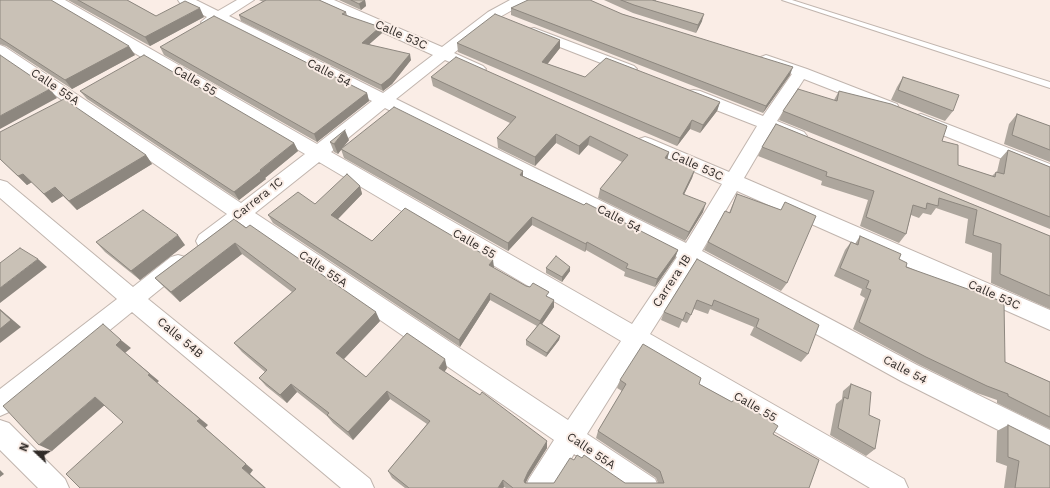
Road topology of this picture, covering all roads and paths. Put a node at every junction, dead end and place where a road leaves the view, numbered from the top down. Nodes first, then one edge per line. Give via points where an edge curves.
1 (55, 0) edge
2 (185, 0) edge
3 (247, 0) edge
4 (323, 0) edge
5 (520, 0) edge
6 (785, 0) edge
7 (217, 17) junction
8 (523, 27) edge
9 (197, 28) edge
10 (0, 50) edge
11 (443, 54) junction
12 (750, 55) edge
13 (801, 72) junction
14 (642, 74) edge
15 (494, 76) edge
16 (1050, 85) edge
17 (679, 88) edge
18 (384, 101) junction
19 (767, 123) junction
20 (632, 137) edge
21 (811, 141) edge
22 (318, 153) junction
23 (1050, 171) edge
24 (734, 182) junction
25 (0, 187) edge
26 (241, 213) junction
27 (690, 254) junction
28 (132, 299) junction
29 (1050, 320) edge
30 (635, 338) junction
31 (0, 404) edge
32 (0, 432) edge
33 (571, 437) junction
34 (1050, 443) edge
35 (56, 488) edge
36 (361, 488) edge
37 (538, 488) edge
38 (646, 488) edge
39 (895, 488) edge

1 - 22 street, Calle 55
2 - 7 street, Calle 54
3 - 7 street
4 - 11 street, Calle 53C
5 - 11 street, Carrera 1C via 501,18
6 - 16 lane
7 - 9 street
7 - 18 street, Calle 54
8 - 14 street
10 - 26 street, Calle 55A
11 - 15 street, Calle 53C
11 - 18 street, Carrera 1C
12 - 13 street
13 - 19 street, Carrera 1B
13 - 23 street
17 - 19 street
18 - 22 street, Carrera 1C
18 - 27 street, Calle 54
19 - 21 street
19 - 24 street, Carrera 1B
20 - 24 street, Calle 53C
22 - 26 street, Carrera 1C
22 - 30 street, Calle 55
24 - 27 street, Carrera 1B
24 - 29 street, Calle 53C
25 - 28 street, Calle 54B
26 - 28 street, Carrera 1C
26 - 33 street, Calle 55A
27 - 30 street, Carrera 1B
27 - 34 street, Calle 54 via 909,373
28 - 31 street, Carrera 1C
28 - 36 street, Calle 54B
30 - 33 street, Carrera 1B
30 - 39 street, Calle 55
32 - 35 street
33 - 37 street, Carrera 1B
33 - 38 street, Calle 55A

